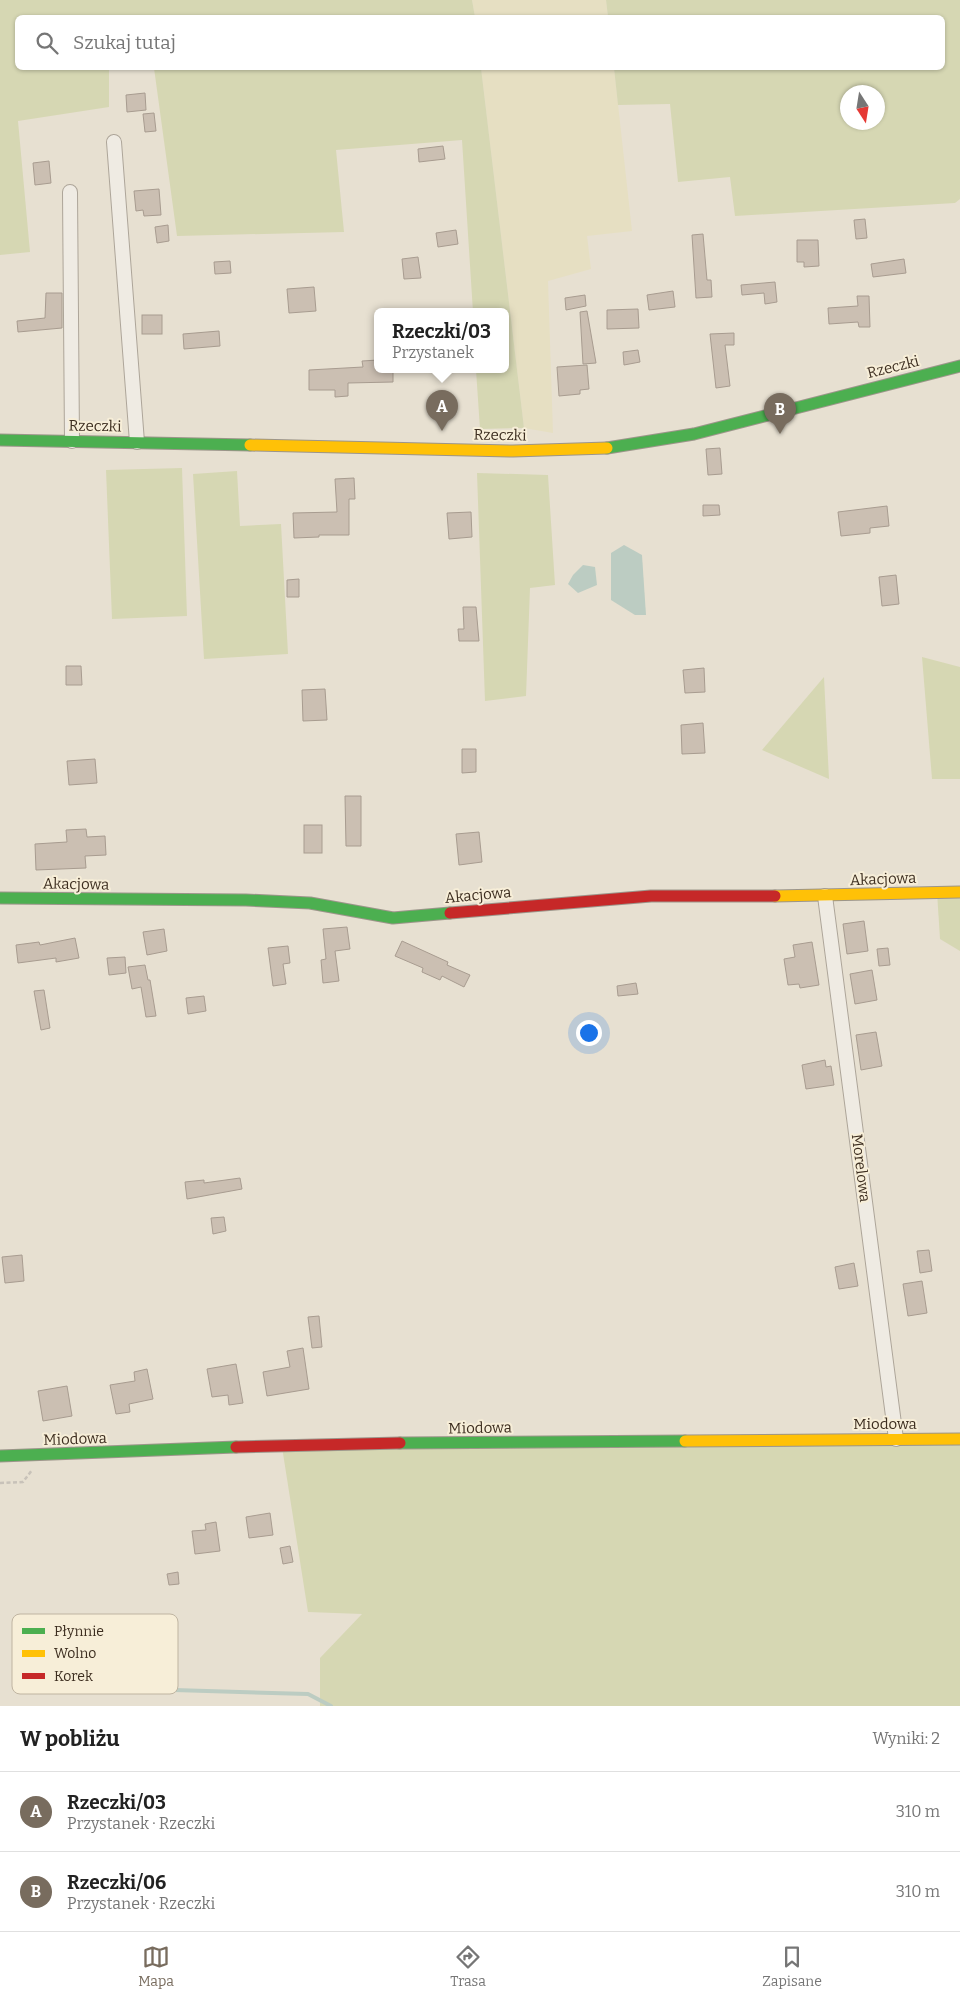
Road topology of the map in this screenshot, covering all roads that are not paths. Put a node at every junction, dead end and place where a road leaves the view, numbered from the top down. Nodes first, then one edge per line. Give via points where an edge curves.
1 (114, 142) dead end
2 (70, 192) dead end
3 (960, 366) edge
4 (0, 440) edge
5 (72, 441) junction
6 (137, 442) junction
7 (960, 892) edge
8 (825, 896) junction
9 (0, 898) edge
10 (896, 1439) junction
11 (960, 1439) edge
12 (0, 1456) edge

1 - 6 street
2 - 5 street
3 - 6 street, Rzeczki via 694,434 622,448 513,451
4 - 5 street, Rzeczki
5 - 6 street, Rzeczki
7 - 8 street, Akacjowa
8 - 9 street, Akacjowa via 651,896 393,918 310,903
8 - 10 street, Morelowa
10 - 11 street, Miodowa
10 - 12 street, Miodowa via 333,1444

